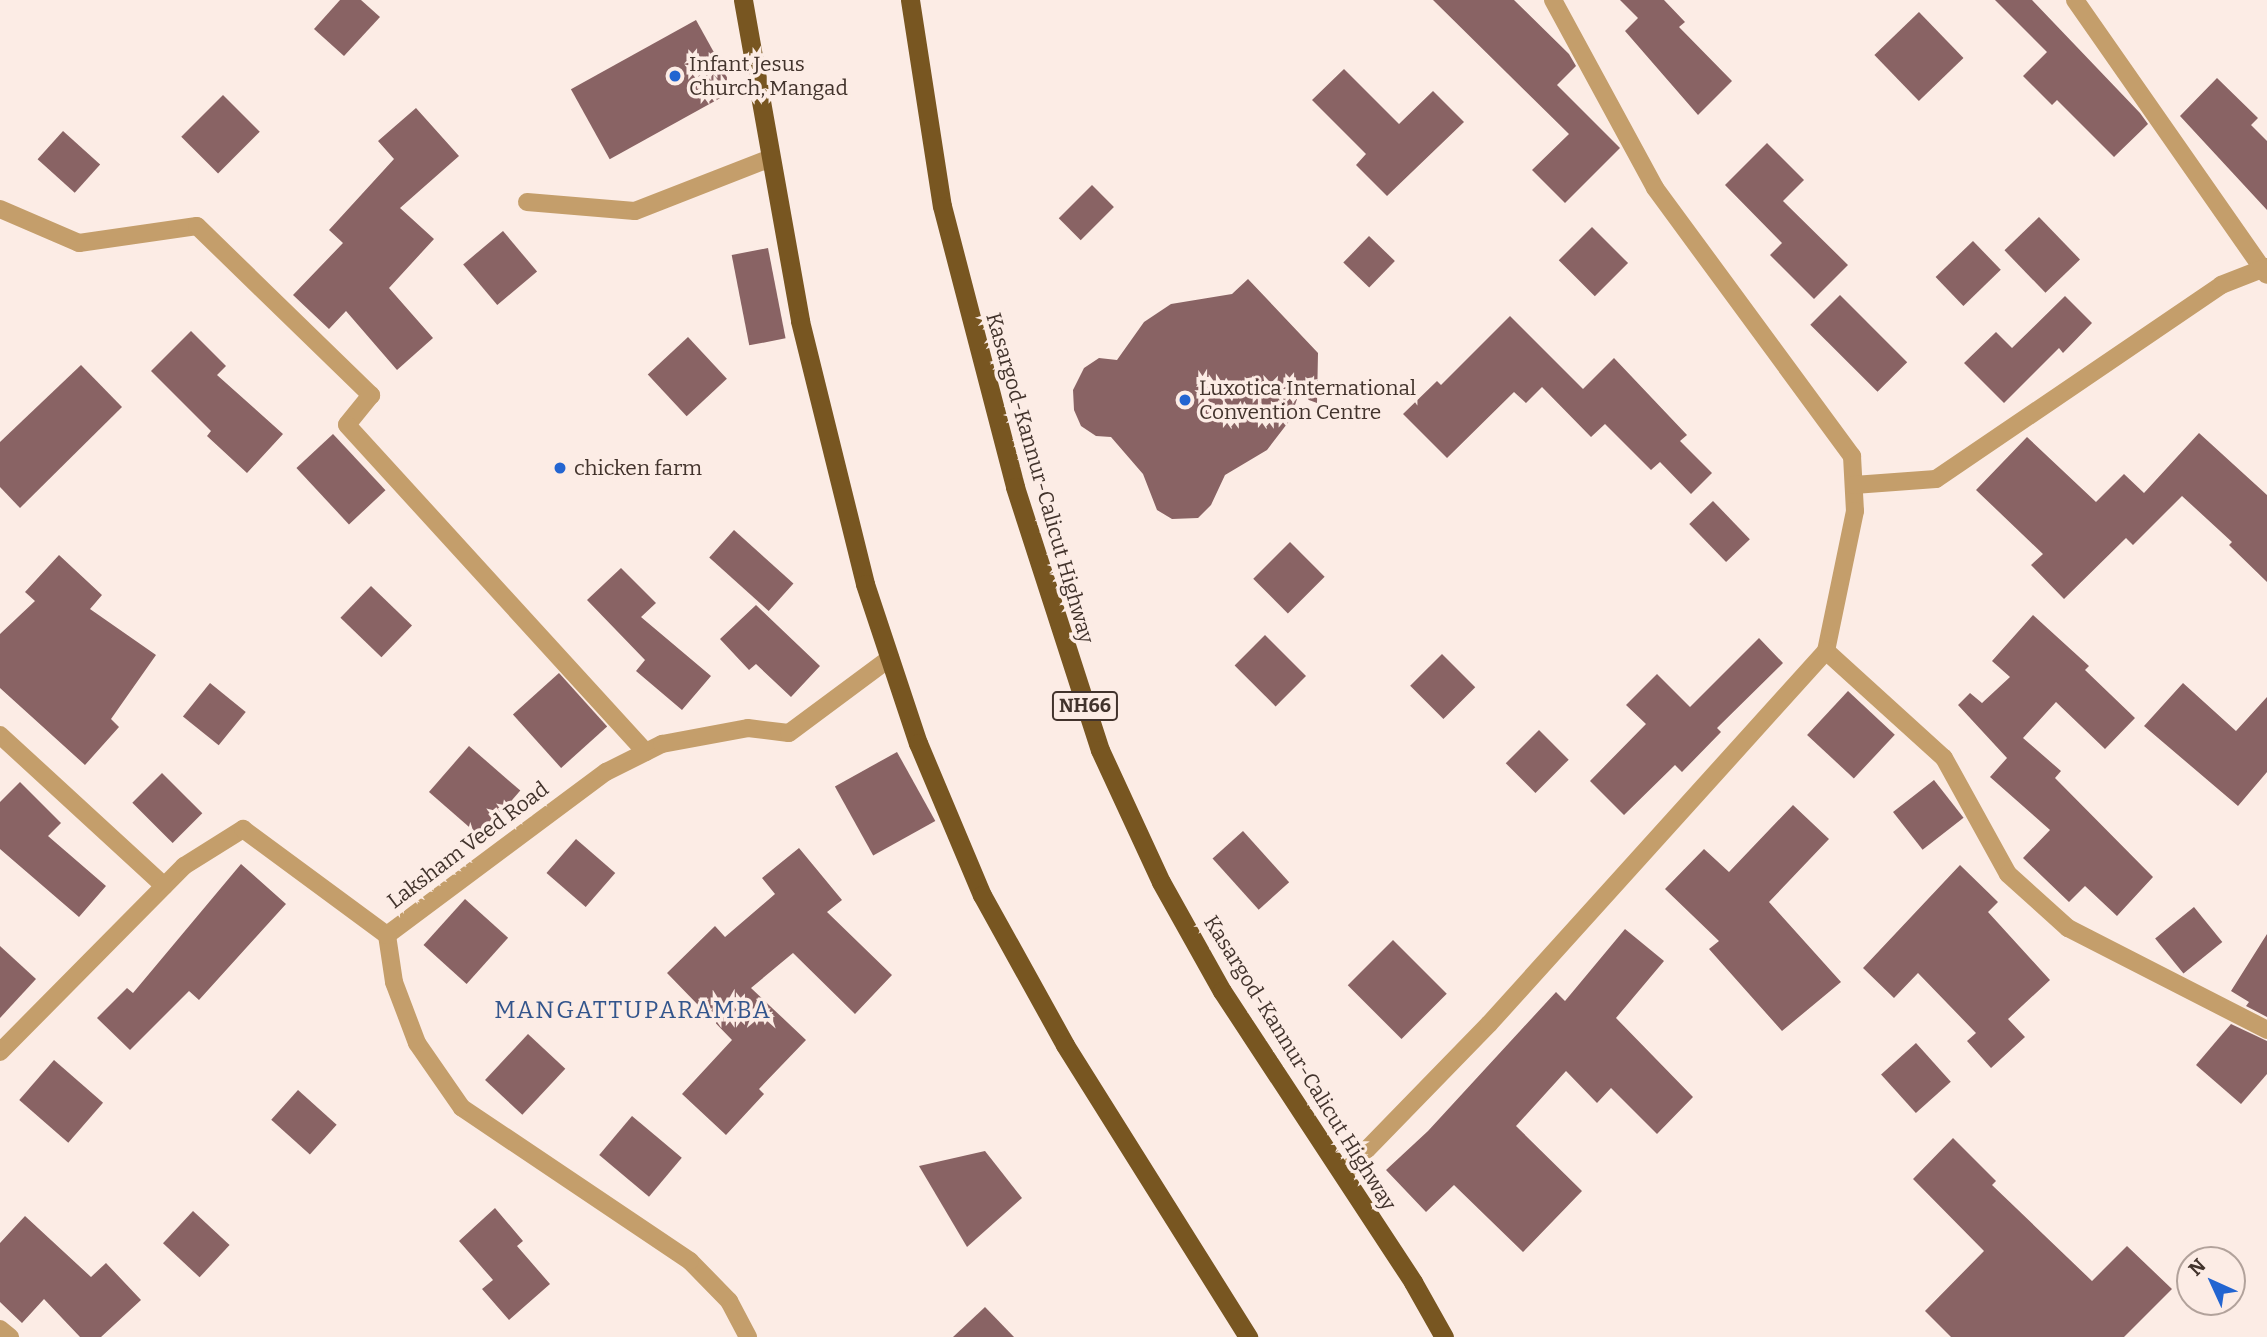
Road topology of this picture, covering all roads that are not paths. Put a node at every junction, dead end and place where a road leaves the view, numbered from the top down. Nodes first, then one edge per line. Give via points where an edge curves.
1 (743, 0) edge
2 (910, 0) edge
3 (1553, 0) edge
4 (2076, 0) edge
5 (771, 158) junction
6 (527, 202) dead end
7 (0, 209) edge
8 (2265, 271) edge
9 (1854, 485) junction
10 (1826, 651) junction
11 (890, 658) junction
12 (0, 735) edge
13 (646, 752) junction
14 (164, 886) junction
15 (387, 935) junction
16 (2267, 1030) edge
17 (0, 1052) edge
18 (1343, 1174) junction
19 (0, 1329) edge
20 (10, 1337) edge
21 (748, 1337) edge
22 (1248, 1337) edge
23 (1444, 1337) edge

1 - 5 highway
2 - 18 highway, Kasargod-Kannur-Calicut Highway / NH66 via 942,206 1015,487 1100,750 1161,882 1215,979
3 - 9 street via 1655,188 1852,456
4 - 8 street
5 - 6 street via 635,211
5 - 11 highway via 800,321 865,584
7 - 13 street via 79,243 197,226 371,395 348,425
8 - 9 street via 2221,285 1936,479
9 - 10 street via 1855,511
10 - 16 street via 1944,758 2007,874 2068,928
10 - 18 street via 1489,1024
11 - 13 street, Laksham Veed Road via 789,733 748,728 662,744
11 - 22 highway via 918,743 982,895 1072,1056
12 - 14 street
13 - 15 street, Laksham Veed Road via 606,772 553,809
14 - 15 street via 184,866 243,830
14 - 17 street
15 - 21 street, Laksham Veed Road via 394,982 417,1043 462,1108 512,1146 641,1224 690,1261 729,1301
18 - 23 highway, Kasargod-Kannur-Calicut Highway / NH66
19 - 20 street

